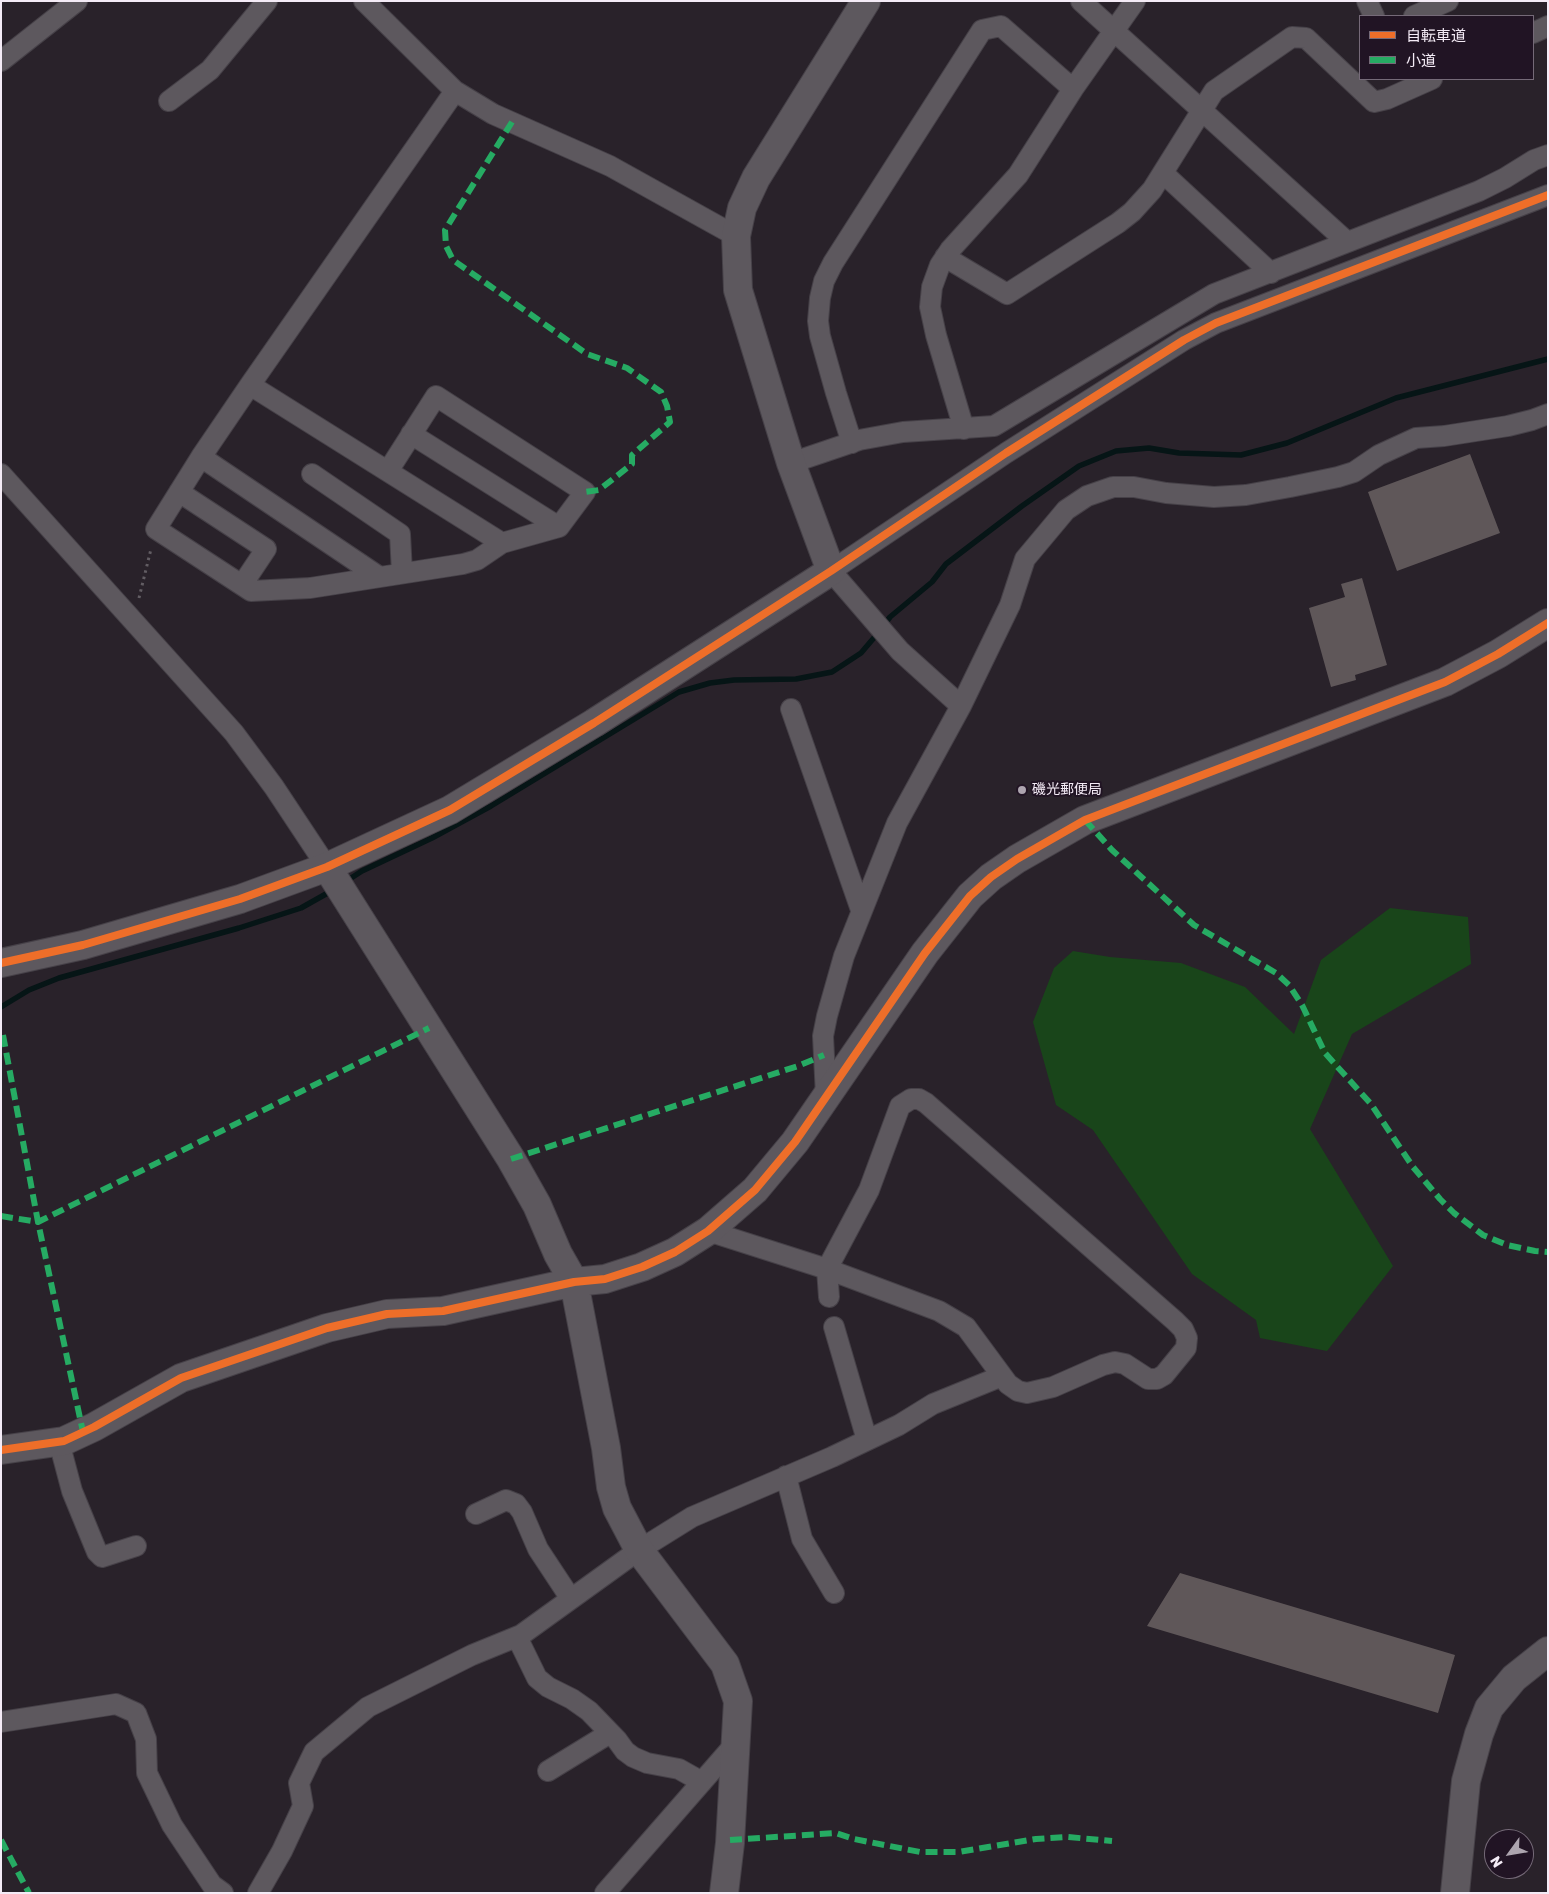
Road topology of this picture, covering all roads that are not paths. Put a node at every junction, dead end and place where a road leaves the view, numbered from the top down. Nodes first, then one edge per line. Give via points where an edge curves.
1 (76, 1) edge
2 (267, 1) edge
3 (364, 1) edge
4 (866, 1) edge
5 (1082, 1) edge
6 (1135, 1) edge
7 (1367, 1) edge
8 (1448, 1) edge
9 (1374, 15) edge
10 (1416, 15) edge
11 (1548, 26) edge
12 (1114, 31) junction
13 (1534, 33) edge
14 (1, 61) edge
15 (1430, 80) edge
16 (1073, 89) junction
17 (455, 91) junction
18 (169, 101) dead end
19 (1202, 111) junction
20 (1548, 154) edge
21 (1163, 173) junction
22 (1548, 195) edge
23 (736, 236) junction
24 (1346, 242) junction
25 (945, 257) junction
26 (1271, 273) junction
27 (250, 385) junction
28 (1548, 414) edge
29 (964, 429) junction
30 (411, 434) junction
31 (852, 443) junction
32 (201, 457) junction
33 (791, 463) junction
34 (388, 471) junction
35 (1, 474) edge
36 (312, 474) dead end
37 (179, 492) junction
38 (560, 526) junction
39 (502, 543) junction
40 (832, 572) junction
41 (402, 573) junction
42 (378, 576) junction
43 (242, 585) junction
44 (1548, 623) edge
45 (961, 706) junction
46 (791, 709) dead end
47 (334, 878) junction
48 (861, 910) junction
49 (1, 963) edge
50 (826, 1096) junction
51 (708, 1231) junction
52 (827, 1270) junction
53 (574, 1282) junction
54 (829, 1297) dead end
55 (834, 1327) dead end
56 (1002, 1376) junction
57 (867, 1440) junction
58 (59, 1442) junction
59 (1, 1450) edge
60 (786, 1476) junction
61 (476, 1514) dead end
62 (136, 1546) dead end
63 (640, 1550) junction
64 (834, 1593) dead end
65 (571, 1600) junction
66 (516, 1636) junction
67 (1548, 1651) edge
68 (1, 1722) edge
69 (610, 1733) junction
70 (735, 1744) junction
71 (548, 1771) dead end
72 (702, 1782) junction
73 (222, 1893) edge
74 (258, 1893) edge
75 (604, 1893) edge
76 (724, 1893) edge
77 (1455, 1893) edge

1 - 14 street
2 - 18 street via 210,70
3 - 17 street
4 - 23 street via 756,178 742,208
5 - 12 street
6 - 12 street
7 - 9 street
8 - 10 street
11 - 13 street
12 - 16 street
12 - 19 street
15 - 19 street via 1374,102 1306,38 1292,37 1214,91
16 - 25 street via 1018,175
16 - 31 street via 1001,26 982,30 832,263 824,281 818,321
17 - 23 street via 493,114 610,166
17 - 27 street
19 - 21 street
19 - 24 street
20 - 24 street via 1479,191
21 - 25 street via 1139,205 1118,224 1007,294
21 - 26 street
22 - 40 street via 1216,323 1006,453
23 - 33 street via 738,290
24 - 26 street
25 - 29 street via 932,287 930,307
26 - 29 street via 1214,294 994,426
27 - 32 street
27 - 34 street
28 - 45 street via 1508,426 1416,438 1338,478 1246,495 1214,497 1112,487 1086,496 1066,510 1025,559 1010,605
29 - 31 street via 903,432
30 - 34 street
30 - 38 street
30 - 38 street via 436,396 585,492
31 - 33 street
32 - 37 street
32 - 42 street
33 - 40 street
34 - 39 street
35 - 47 street via 234,733
36 - 41 street via 400,534
37 - 43 street via 156,529
37 - 43 street via 266,549
38 - 39 street
39 - 41 street via 477,560
40 - 45 street via 886,637
40 - 47 street via 594,723
41 - 42 street
42 - 43 street via 300,589 251,591
44 - 50 street via 1445,682 1085,820 991,877 970,896 924,953
45 - 48 street via 897,824
46 - 48 street
47 - 49 street via 240,899 83,945
47 - 53 street via 511,1159
48 - 50 street via 844,956 822,1036
50 - 51 street via 795,1142 755,1190
51 - 52 street
51 - 53 street via 675,1252 642,1267 605,1279
52 - 54 street
52 - 56 street via 939,1311 966,1327
52 - 56 street via 869,1190 900,1106 911,1099 919,1099 1176,1321 1187,1338 1186,1348 1157,1379 1148,1379 1125,1364 1115,1362 1052,1387 1027,1393 1018,1391
53 - 58 street via 443,1311 387,1314 327,1328 181,1378 94,1427
53 - 63 street via 611,1487
55 - 57 street
56 - 57 street via 933,1404
57 - 60 street
58 - 59 street
58 - 62 street via 72,1491 97,1552 102,1557
60 - 63 street via 692,1517
60 - 64 street via 802,1539
61 - 65 street via 506,1500 516,1504 538,1549
63 - 65 street
63 - 70 street via 725,1664 738,1701
65 - 66 street
66 - 69 street via 537,1678 589,1711
66 - 74 street via 368,1707 314,1752 299,1783 303,1806
67 - 77 street via 1514,1678 1489,1708 1479,1734 1466,1781
68 - 73 street via 116,1704 136,1713 146,1740 147,1773 172,1825 212,1885
69 - 71 street
69 - 72 street via 633,1757 679,1769
70 - 72 street
70 - 76 street
72 - 75 street

